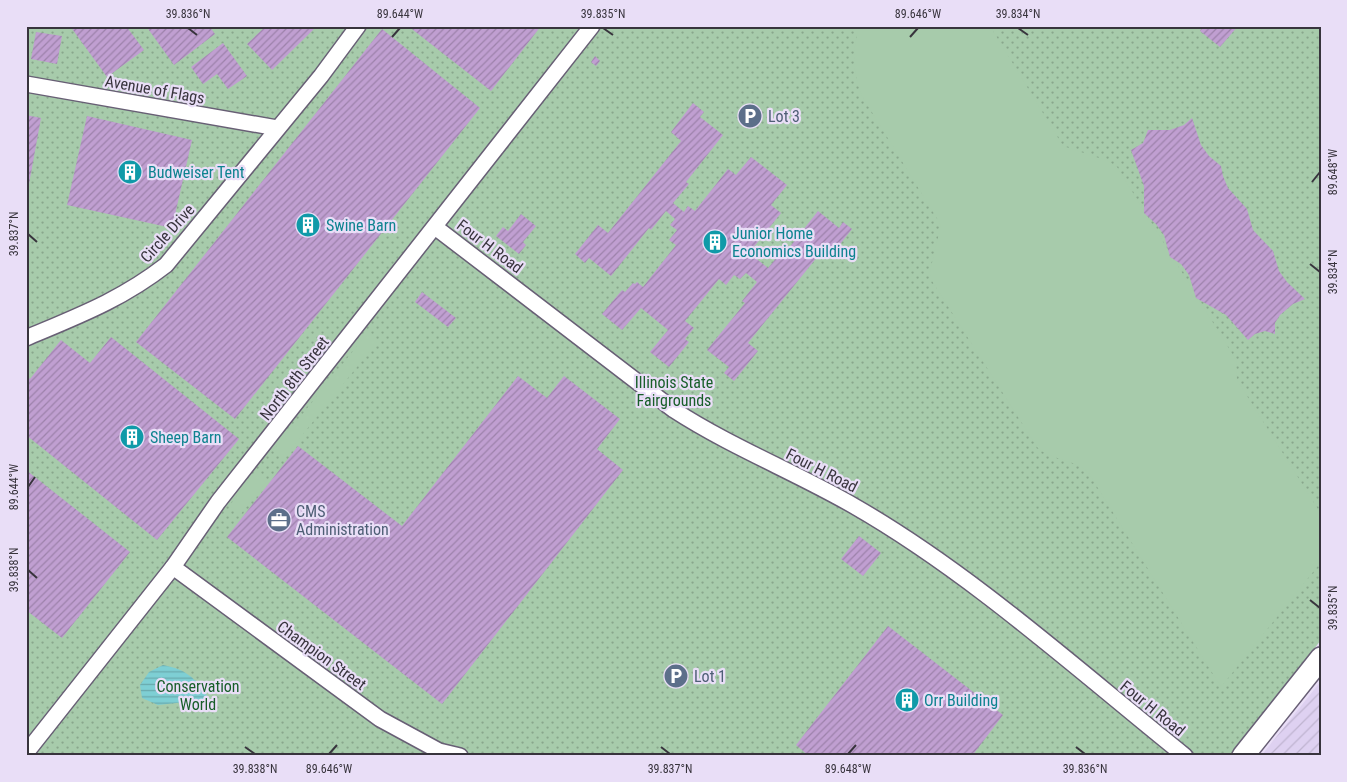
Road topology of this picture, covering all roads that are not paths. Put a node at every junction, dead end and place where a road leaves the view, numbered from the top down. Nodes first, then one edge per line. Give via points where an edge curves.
1 (358, 26) edge
2 (589, 28) edge
3 (26, 84) edge
4 (277, 128) junction
5 (435, 227) junction
6 (26, 338) edge
7 (173, 567) junction
8 (1321, 658) edge
9 (26, 753) edge
10 (460, 756) edge
11 (1185, 756) edge
12 (1243, 756) edge

1 - 4 street, Circle Drive
2 - 5 street, North 8th Street
3 - 4 street, Avenue of Flags
4 - 6 street, Circle Drive via 166,266 138,288 110,303
5 - 7 street, North 8th Street via 224,495
5 - 11 street, Four H Road via 690,420 854,506 937,559
7 - 9 street, North 8th Street
7 - 10 street, Champion Street via 380,719 439,752
8 - 12 main road

